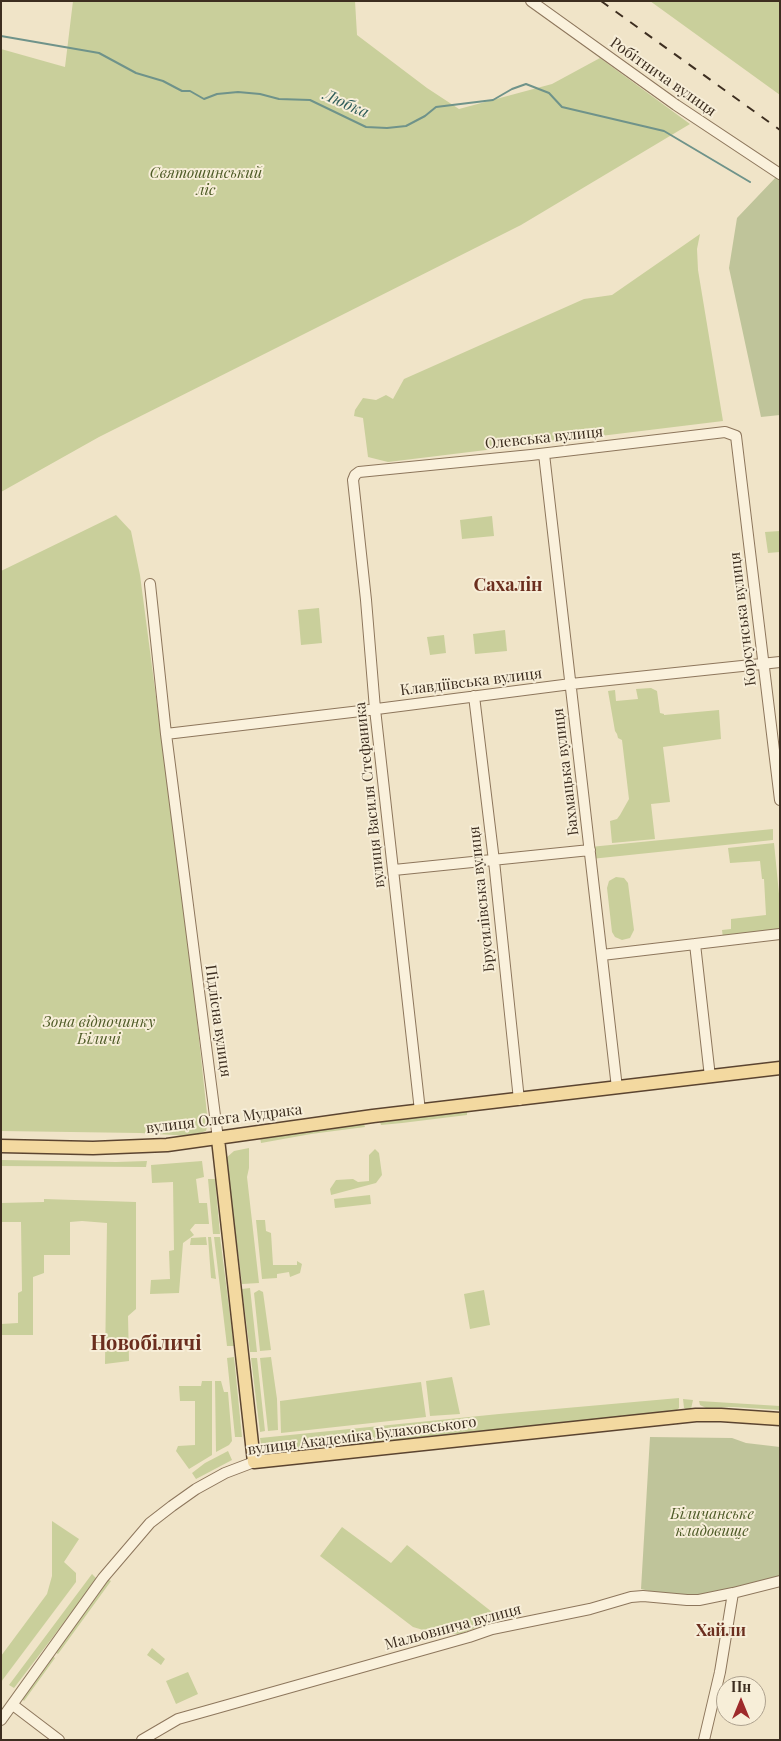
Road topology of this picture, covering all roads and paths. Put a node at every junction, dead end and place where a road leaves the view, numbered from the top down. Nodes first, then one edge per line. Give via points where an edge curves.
1 (531, 1) edge
2 (780, 174) edge
3 (736, 436) joint
4 (544, 454) junction
5 (355, 475) joint
6 (150, 584) dead end
7 (780, 662) edge
8 (764, 664) junction
9 (571, 684) junction
10 (474, 696) junction
11 (375, 709) junction
12 (166, 734) junction
13 (780, 800) edge
14 (590, 850) junction
15 (494, 861) junction
16 (394, 870) junction
17 (780, 934) edge
18 (694, 944) junction
19 (602, 955) junction
20 (780, 1068) edge
21 (710, 1077) junction
22 (617, 1088) junction
23 (519, 1100) junction
24 (420, 1111) junction
25 (218, 1139) junction
26 (1, 1146) edge
27 (780, 1419) edge
28 (254, 1462) junction
29 (780, 1581) edge
30 (733, 1593) junction
31 (13, 1705) junction
32 (1, 1720) edge
33 (59, 1740) edge
34 (142, 1740) edge
35 (704, 1740) edge

1 - 2 street, Робітнича вулиця via 676,105
3 - 4 street, Олевська вулиця via 725,432
3 - 8 street, Корсунська вулиця
4 - 5 street, Олевська вулиця via 359,472
4 - 9 street, Бахмацька вулиця
5 - 11 street, вулиця Василя Стефаника
6 - 12 street, Підлісна вулиця
7 - 8 street, Клавдіївська вулиця
8 - 9 street, Клавдіївська вулиця
8 - 13 street, Корсунська вулиця
9 - 10 street, Клавдіївська вулиця
9 - 14 street, Бахмацька вулиця
10 - 11 street, Клавдіївська вулиця
10 - 15 street, Брусилівська вулиця
11 - 12 street, Клавдіївська вулиця
11 - 16 street, вулиця Василя Стефаника
12 - 25 street, Підлісна вулиця
14 - 15 street
14 - 19 street, Бахмацька вулиця
15 - 16 street
15 - 23 street, Брусилівська вулиця
16 - 24 street, вулиця Василя Стефаника
17 - 18 street
18 - 19 street
18 - 21 street
19 - 22 street, Бахмацька вулиця
20 - 21 main road, вулиця Олега Мудрака
21 - 22 main road, вулиця Олега Мудрака
22 - 23 main road, вулиця Олега Мудрака
23 - 24 main road, вулиця Олега Мудрака
24 - 25 main road, вулиця Олега Мудрака via 279,1128
25 - 26 main road, вулиця Олега Мудрака via 102,1148
25 - 28 main road, Підлісна вулиця
27 - 28 main road, вулиця Академіка Булаховського via 721,1414 696,1416
28 - 31 street, вулиця Академіка Булаховського via 196,1489 150,1523 103,1578
29 - 30 street, Мальовнича вулиця
30 - 34 street, Мальовнича вулиця via 687,1600 631,1597 492,1629 178,1719
30 - 35 street via 720,1672
31 - 32 street, вулиця Академіка Булаховського
31 - 33 street

